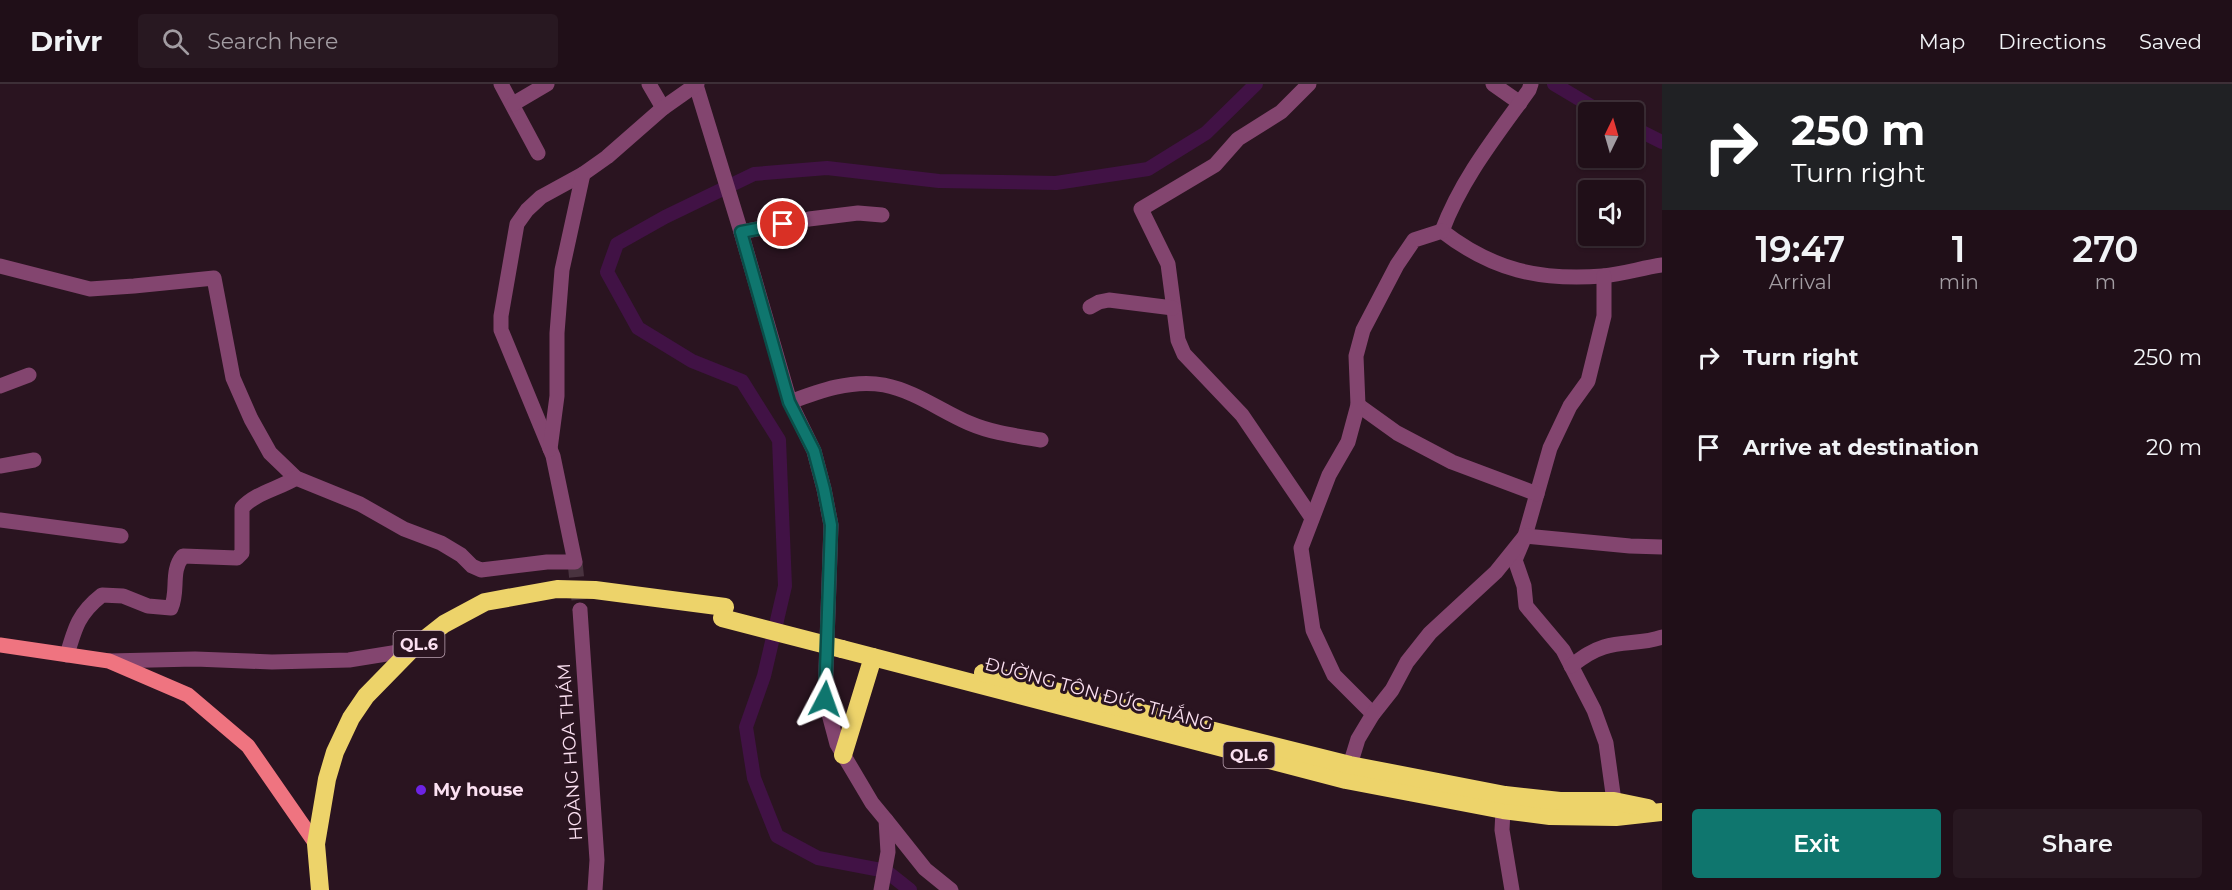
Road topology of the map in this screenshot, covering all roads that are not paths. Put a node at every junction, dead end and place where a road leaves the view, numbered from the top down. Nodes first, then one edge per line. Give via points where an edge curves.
1 (501, 84) edge
2 (547, 84) edge
3 (650, 84) edge
4 (1310, 84) edge
5 (1492, 84) edge
6 (696, 85) edge
7 (1526, 92) edge
8 (513, 104) junction
9 (663, 108) junction
10 (538, 153) dead end
11 (583, 174) junction
12 (882, 215) dead end
13 (809, 219) tunnel mouth
14 (783, 224) tunnel mouth
15 (1443, 231) junction
16 (741, 232) junction
17 (1662, 265) edge
18 (0, 267) edge
19 (1604, 276) junction
20 (1090, 307) dead end
21 (1173, 308) junction
22 (29, 375) dead end
23 (0, 386) edge
24 (789, 402) junction
25 (1358, 405) junction
26 (1041, 440) dead end
27 (550, 449) junction
28 (34, 460) dead end
29 (0, 466) edge
30 (296, 478) junction
31 (1537, 494) junction
32 (1312, 518) junction
33 (0, 520) edge
34 (121, 536) dead end
35 (1525, 536) junction
36 (1662, 547) edge
37 (580, 610) tunnel mouth
38 (1662, 637) edge
39 (843, 643) junction
40 (0, 645) edge
41 (411, 650) junction
42 (67, 655) junction
43 (873, 657) junction
44 (109, 661) junction
45 (1571, 666) junction
46 (1373, 714) junction
47 (843, 755) junction
48 (1350, 765) junction
49 (1614, 801) junction
50 (1503, 810) junction
51 (1662, 811) edge
52 (886, 820) junction
53 (316, 844) junction
54 (320, 890) edge
55 (595, 890) edge
56 (881, 890) edge
57 (951, 890) edge
58 (1512, 890) edge

1 - 8 street
2 - 8 street
3 - 9 street
4 - 21 street via 1281,112 1238,139 1215,165 1141,208 1168,264
5 - 7 street
6 - 9 street
6 - 16 street
7 - 15 street via 1454,201
8 - 10 street
9 - 11 street
11 - 27 street via 562,270 557,396
11 - 27 street via 541,197 517,224 501,316 501,330
12 - 13 street via 858,213
14 - 16 street
15 - 19 street via 1463,247 1515,271 1548,276
15 - 25 street via 1414,240 1363,330 1356,357
16 - 24 street
17 - 19 street
18 - 30 street via 90,289 214,278 233,378 270,453
19 - 31 street via 1604,316 1588,381 1570,406 1550,448
20 - 21 street via 1109,300
21 - 32 street via 1184,354 1242,415
22 - 23 street
24 - 26 street via 824,389 884,385 915,395 971,424
24 - 47 street via 814,451 831,525 825,699
25 - 31 street via 1397,433 1452,462
25 - 32 street via 1348,442 1329,475
27 - 30 street via 575,562 481,570 441,543
28 - 29 street
30 - 42 street via 250,499 242,508 242,553 237,558 183,556 177,563 176,598 171,608 102,595 77,621
31 - 35 street
32 - 46 street via 1301,548 1313,630 1334,675
33 - 34 street
35 - 36 street
35 - 45 street via 1515,560 1526,606 1563,650
35 - 46 street via 1496,572 1430,633
37 - 55 street, HOÀNG HOA THÁM via 597,860
38 - 45 street via 1607,646 1588,653
39 - 41 highway, ĐƯỜNG TÔN ĐỨC THẮNG / QL.6, bridge via 636,595 557,590 485,602 444,624
39 - 43 highway, ĐƯỜNG TÔN ĐỨC THẮNG / QL.6
39 - 48 highway, ĐƯỜNG TÔN ĐỨC THẮNG / QL.6
40 - 42 main road
41 - 44 street via 349,660
41 - 53 highway, ĐƯỜNG TÔN ĐỨC THẮNG / QL.6 via 366,696 351,718 327,779
42 - 44 main road
43 - 47 highway
43 - 50 highway, ĐƯỜNG TÔN ĐỨC THẮNG / QL.6 via 1346,780
44 - 53 main road via 188,695 248,746
45 - 49 street via 1606,743
46 - 48 street via 1358,739
47 - 52 street
48 - 49 highway, ĐƯỜNG TÔN ĐỨC THẮNG / QL.6 via 1505,795
49 - 51 highway, ĐƯỜNG TÔN ĐỨC THẮNG / QL.6
50 - 51 highway, ĐƯỜNG TÔN ĐỨC THẮNG / QL.6 via 1594,817
50 - 58 street via 1502,830
52 - 56 street via 888,852
52 - 57 street via 925,869
53 - 54 highway, QL.6

